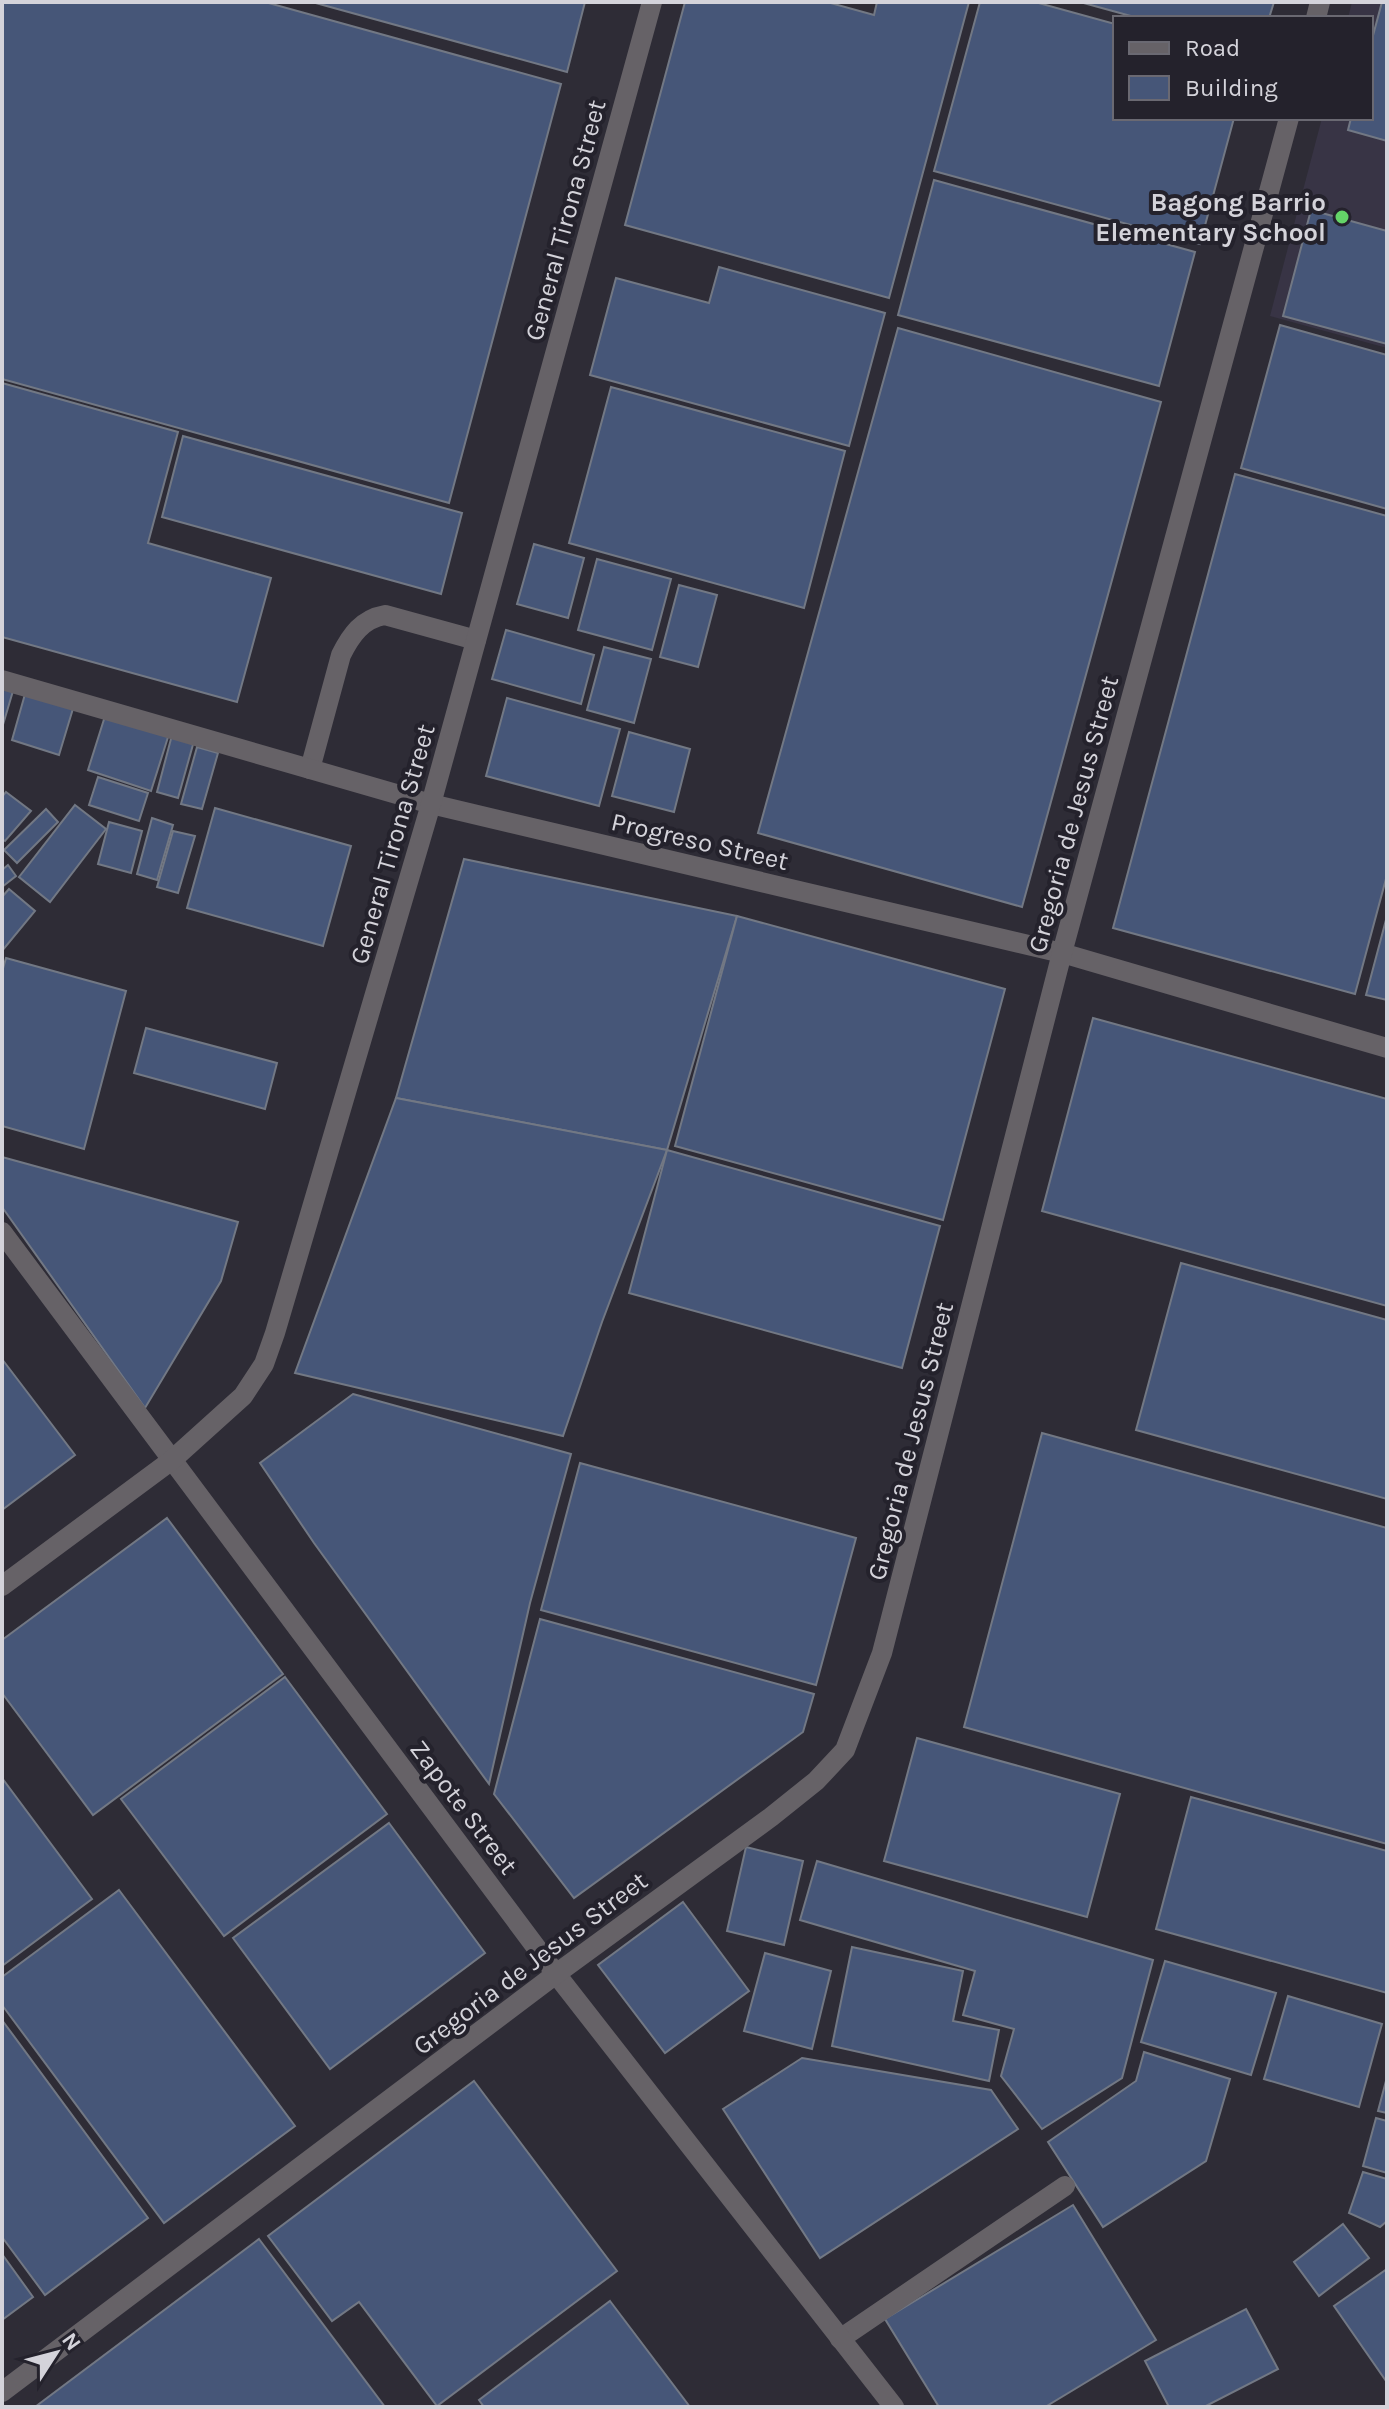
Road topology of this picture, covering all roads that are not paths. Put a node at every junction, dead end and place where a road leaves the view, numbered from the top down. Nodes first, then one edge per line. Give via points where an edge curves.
1 (652, 2) edge
2 (1288, 120) edge
3 (476, 640) junction
4 (2, 680) edge
5 (310, 769) junction
6 (431, 804) junction
7 (1062, 953) junction
8 (1387, 1048) edge
9 (2, 1232) edge
10 (172, 1460) junction
11 (2, 1586) edge
12 (556, 1974) junction
13 (1065, 2186) dead end
14 (840, 2339) junction
15 (2, 2392) edge
16 (894, 2407) edge

1 - 3 street, General Tirona Street
2 - 7 street, Gregoria de Jesus Street
3 - 5 street via 385,615 361,625 341,655
3 - 6 street, General Tirona Street
4 - 5 street, Progreso Street
5 - 6 street, Progreso Street
6 - 7 street, Progreso Street
6 - 10 street, General Tirona Street via 264,1364 243,1396
7 - 8 street, Progreso Street
7 - 12 street, Gregoria de Jesus Street via 882,1653 845,1750 771,1817
9 - 10 street, Zapote Street
10 - 11 street, General Tirona Street
10 - 12 street, Zapote Street
12 - 14 street, Zapote Street
12 - 15 street, Gregoria de Jesus Street
13 - 14 street
14 - 16 street, Zapote Street

